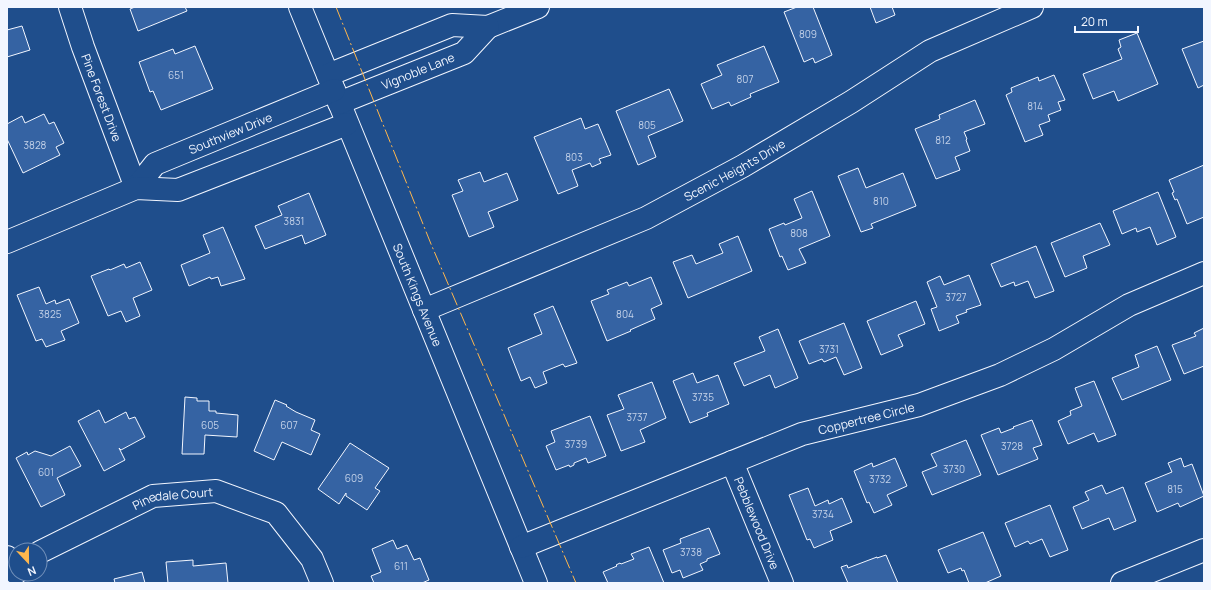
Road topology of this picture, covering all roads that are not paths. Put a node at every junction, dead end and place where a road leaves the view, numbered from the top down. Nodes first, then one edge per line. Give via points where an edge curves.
1 (70, 7) edge
2 (300, 7) edge
3 (538, 7) edge
4 (1032, 7) edge
5 (488, 27) junction
6 (334, 89) junction
7 (347, 124) junction
8 (136, 188) junction
9 (7, 242) edge
10 (1204, 273) edge
11 (424, 310) junction
12 (732, 462) junction
13 (521, 547) junction
14 (48, 548) edge
15 (1204, 550) edge
16 (322, 583) edge
17 (536, 583) edge
18 (782, 583) edge
19 (1122, 583) edge

1 - 8 street, Pine Forest Drive
2 - 6 street, South Kings Avenue
3 - 5 street, Vignoble Lane
4 - 11 street, Scenic Heights Drive via 930,51 744,166 646,218
5 - 6 street, Vignoble Lane via 464,53
5 - 6 street, Vignoble Lane via 452,25
6 - 7 street, South Kings Avenue
6 - 8 street, Southview Drive via 155,164
7 - 8 street, Southview Drive via 178,190
7 - 11 street, South Kings Avenue
8 - 9 street, Southview Drive
10 - 12 street, Coppertree Circle via 1128,305 1054,349 1000,375 919,405 802,434
11 - 13 street, South Kings Avenue
12 - 13 street, Coppertree Circle
12 - 18 street, Pebblewood Drive
13 - 17 street, South Kings Avenue
14 - 16 street, Pinedale Court via 153,496 216,491 276,514 312,559
15 - 19 street

